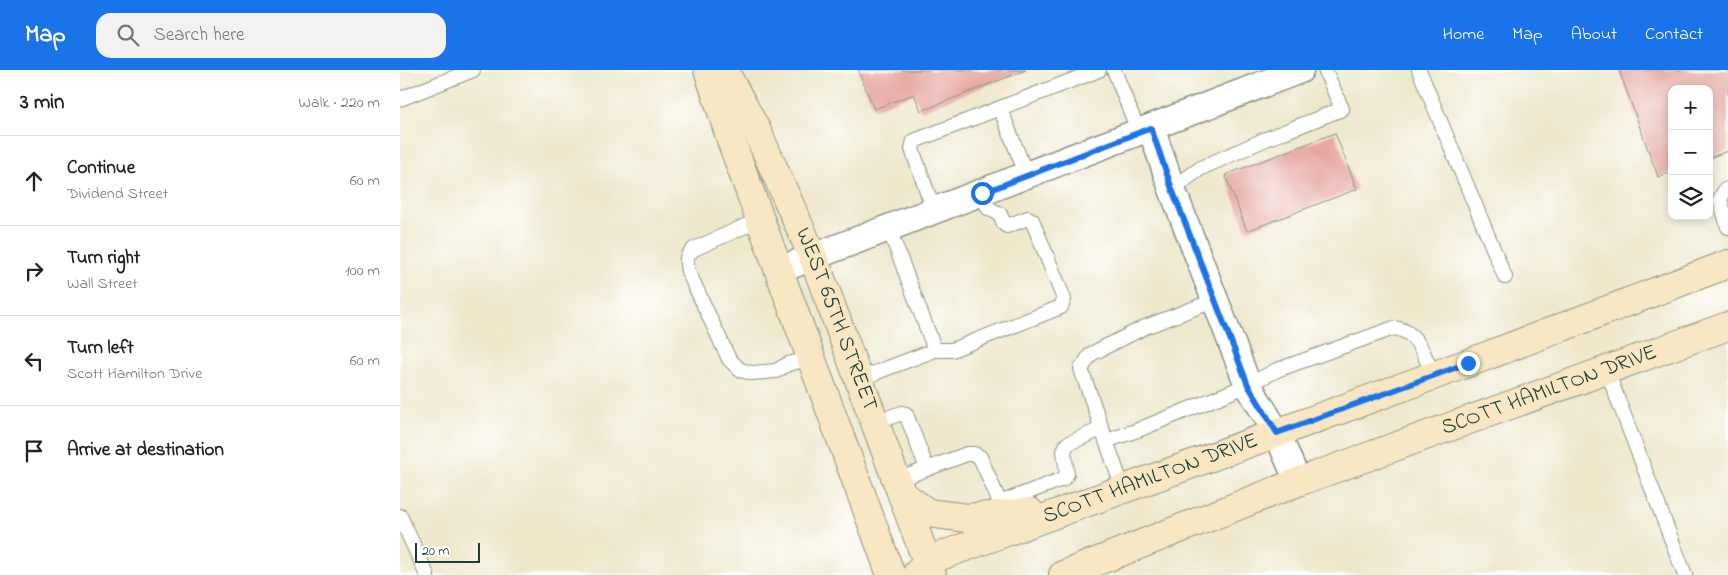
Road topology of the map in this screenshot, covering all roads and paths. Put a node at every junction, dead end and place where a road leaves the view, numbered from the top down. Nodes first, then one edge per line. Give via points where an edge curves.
1 (473, 70) edge
2 (708, 70) edge
3 (724, 70) edge
4 (1099, 70) edge
5 (1114, 70) edge
6 (1300, 70) edge
7 (1325, 70) edge
8 (1418, 70) edge
9 (400, 98) edge
10 (1000, 108) junction
11 (1145, 130) junction
12 (1027, 176) junction
13 (1172, 189) junction
14 (1728, 189) edge
15 (982, 193) junction
16 (934, 211) junction
17 (761, 219) junction
18 (1728, 227) edge
19 (889, 228) junction
20 (813, 257) junction
21 (1728, 264) edge
22 (779, 270) junction
23 (1505, 277) dead end
24 (1216, 300) junction
25 (1728, 326) edge
26 (935, 350) junction
27 (812, 358) junction
28 (1607, 371) junction
29 (1433, 376) junction
30 (859, 379) junction
31 (1248, 385) junction
32 (875, 422) junction
33 (1277, 433) junction
34 (1104, 435) junction
35 (927, 469) junction
36 (1298, 482) junction
37 (899, 487) junction
38 (1123, 489) junction
39 (400, 516) edge
40 (1005, 516) junction
41 (925, 570) edge
42 (1090, 570) edge
43 (427, 575) edge
44 (892, 575) edge
45 (1063, 575) edge
46 (1685, 575) edge

1 - 9 lane
2 - 17 street, WEST 65TH STREET
3 - 20 street, WEST 65TH STREET via 757,131
4 - 10 lane
5 - 11 lane
6 - 11 street
7 - 13 lane via 1342,109 1201,168
8 - 23 lane
10 - 12 lane
10 - 16 lane via 914,141 912,149
11 - 12 street
11 - 13 street
12 - 15 street
13 - 24 street
14 - 18 lane via 1720,199
15 - 16 street
15 - 26 lane via 988,208 1000,214 1007,226 1028,218 1032,220 1064,299 1061,307 952,350
16 - 19 street
17 - 22 street, WEST 65TH STREET
17 - 27 lane via 694,249 686,260 688,271 729,359 740,370 752,373 776,371 788,364
19 - 20 street
19 - 26 lane
20 - 22 street
20 - 30 street, WEST 65TH STREET
21 - 29 street, SCOTT HAMILTON DRIVE
22 - 27 street, WEST 65TH STREET
24 - 31 street
24 - 34 lane via 1145,327 1091,354 1081,369
25 - 28 street, SCOTT HAMILTON DRIVE
26 - 30 lane
27 - 44 street, WEST 65TH STREET
28 - 36 street, SCOTT HAMILTON DRIVE
28 - 46 lane
29 - 31 lane via 1413,336 1403,329 1394,328 1277,370
29 - 33 street, SCOTT HAMILTON DRIVE
30 - 32 street, WEST 65TH STREET
31 - 33 street
31 - 34 lane via 1138,430
32 - 35 lane via 906,414
32 - 37 street, WEST 65TH STREET
33 - 36 street
33 - 38 street, SCOTT HAMILTON DRIVE
34 - 38 lane
34 - 40 lane via 1067,444 1064,451 1067,474 1063,479
35 - 37 lane
35 - 40 lane via 967,454 980,457
36 - 42 street, SCOTT HAMILTON DRIVE
37 - 40 street via 928,513 966,518
37 - 41 street, WEST 65TH STREET
38 - 40 street, SCOTT HAMILTON DRIVE via 1074,507
39 - 43 lane
40 - 41 street, SCOTT HAMILTON DRIVE
42 - 45 street, SCOTT HAMILTON DRIVE

